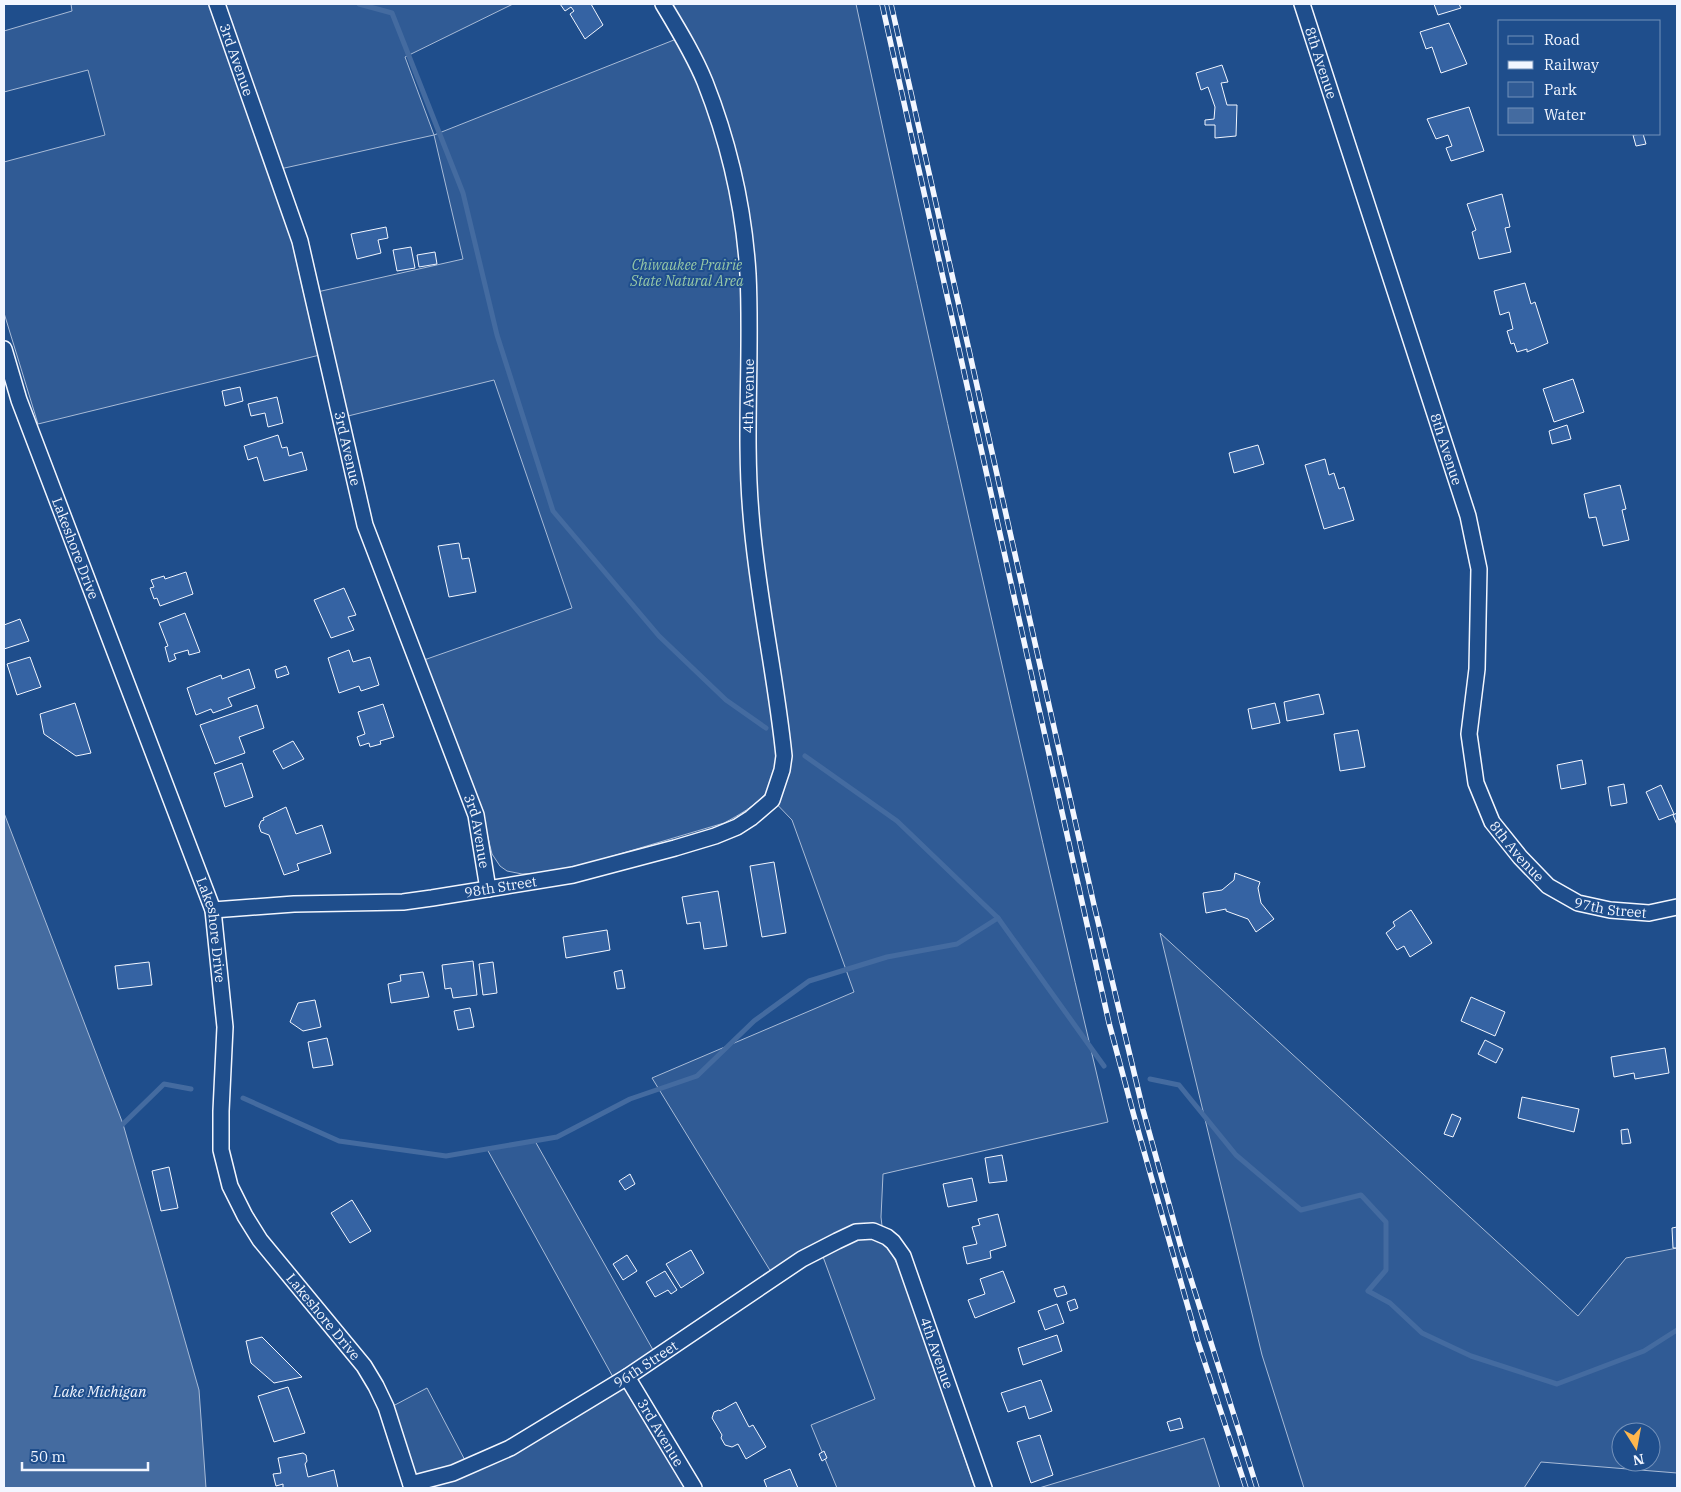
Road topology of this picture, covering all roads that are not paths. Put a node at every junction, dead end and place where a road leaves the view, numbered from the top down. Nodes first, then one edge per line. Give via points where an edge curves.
1 (217, 4) edge
2 (663, 4) edge
3 (1302, 4) edge
4 (4, 349) edge
5 (772, 800) joint
6 (1548, 886) joint
7 (488, 889) junction
8 (1677, 907) edge
9 (213, 910) junction
10 (873, 1231) joint
11 (627, 1377) junction
12 (412, 1486) edge
13 (694, 1488) edge
14 (984, 1488) edge

1 - 7 street, 3rd Avenue via 300,241 365,525 476,815
2 - 5 street, 4th Avenue via 693,58 716,113 733,171 743,225 748,275 751,515 784,756
3 - 6 street, 8th Avenue via 1468,516 1479,569 1477,669 1469,734 1476,783 1492,822
4 - 9 street, Lakeshore Drive via 19,400
5 - 7 street, 98th Street via 751,818 714,836 573,875
6 - 8 street, 97th Street via 1578,903 1610,910 1649,913
7 - 9 street, 98th Street via 403,902 294,904
9 - 12 street, Lakeshore Drive via 226,1027 220,1111 221,1150 230,1186 260,1240 364,1366 386,1407
10 - 11 street, 96th Street via 856,1232 802,1259
10 - 14 street, 4th Avenue via 894,1242 903,1256
11 - 12 street, 96th Street via 510,1448 461,1470
11 - 13 street, 3rd Avenue

